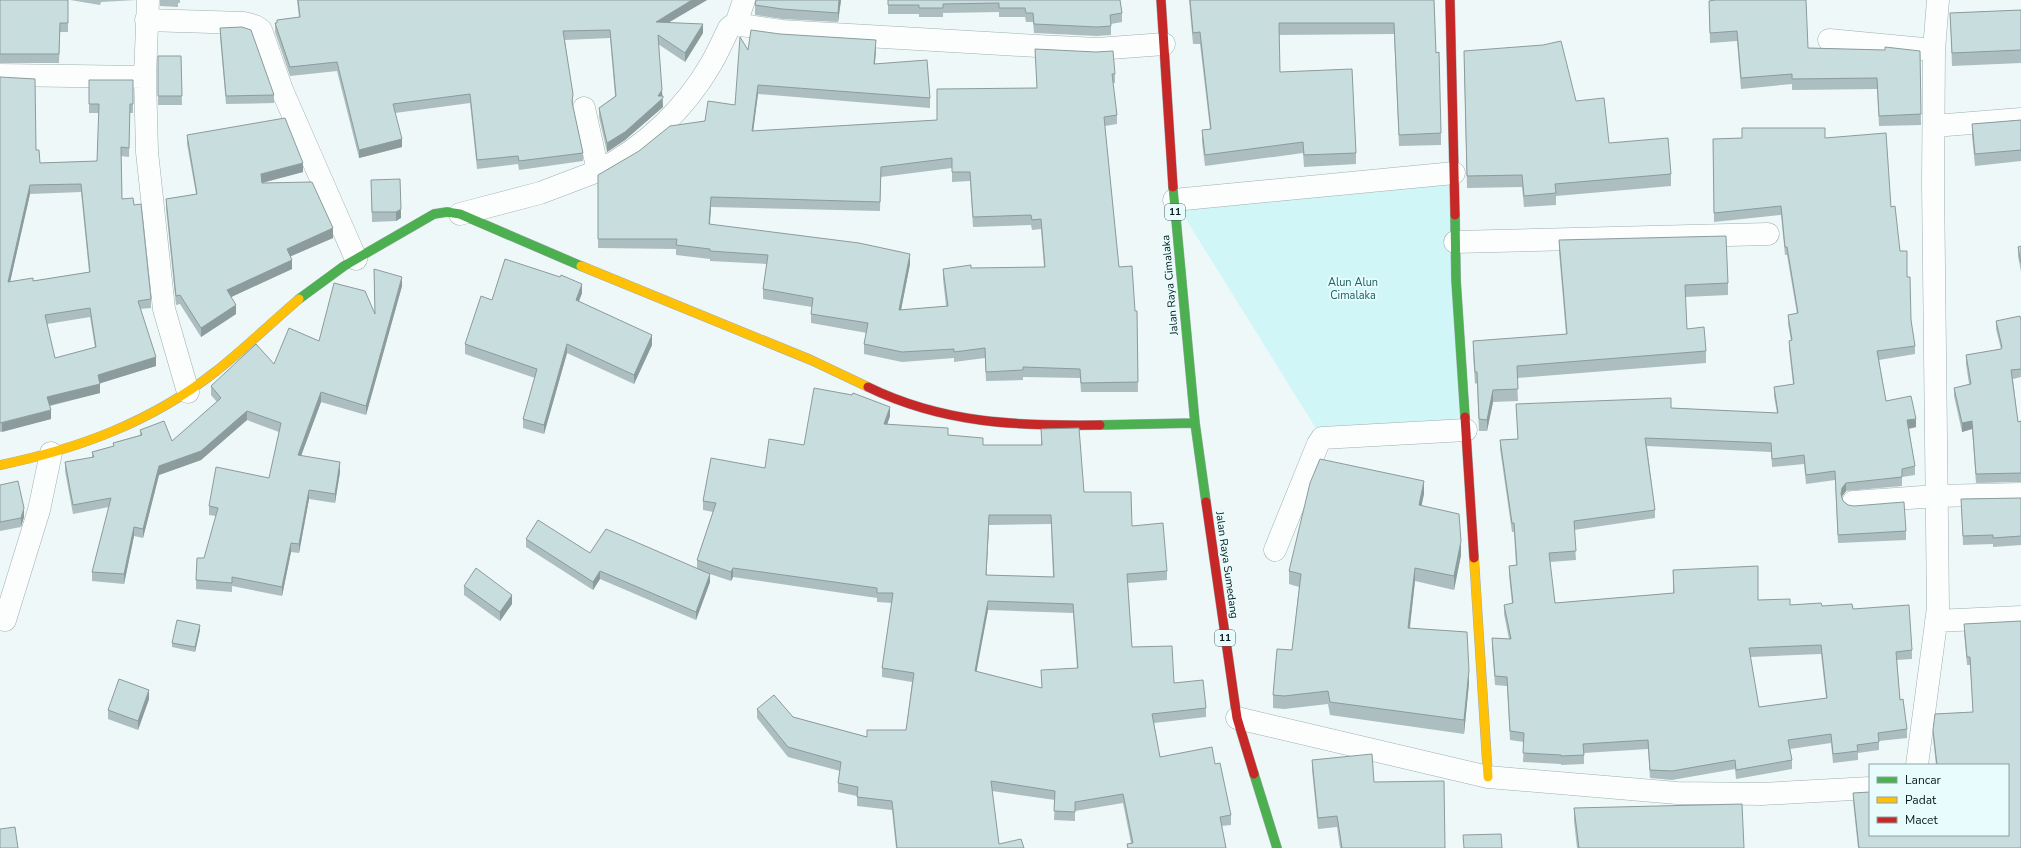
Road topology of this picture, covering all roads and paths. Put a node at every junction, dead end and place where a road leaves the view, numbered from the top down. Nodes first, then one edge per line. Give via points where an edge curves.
1 (744, 0) edge
2 (1161, 0) edge
3 (1450, 0) edge
4 (1938, 0) edge
5 (147, 10) edge
6 (744, 26) junction
7 (1828, 40) dead end
8 (1164, 44) junction
9 (1934, 50) junction
10 (0, 75) edge
11 (145, 77) junction
12 (584, 108) dead end
13 (2021, 119) edge
14 (1934, 126) junction
15 (598, 171) junction
16 (1454, 173) junction
17 (1174, 200) junction
18 (466, 217) junction
19 (1768, 234) dead end
20 (1456, 242) junction
21 (356, 259) junction
22 (188, 392) junction
23 (1195, 424) junction
24 (1466, 430) junction
25 (51, 453) junction
26 (0, 465) edge
27 (2021, 494) edge
28 (1937, 496) junction
29 (1853, 502) dead end
30 (1275, 550) dead end
31 (2021, 617) edge
32 (5, 620) dead end
33 (1936, 621) junction
34 (1237, 718) junction
35 (1917, 764) edge
36 (1488, 777) junction
37 (1869, 788) edge
38 (1278, 848) edge

1 - 6 street
2 - 8 main road, Jalan Raya Cimalaka / 11
3 - 16 main road
4 - 9 street
5 - 11 street
5 - 21 street via 244,23 261,30 282,90
6 - 8 street via 789,32 1082,48
6 - 15 street via 732,25 729,28 712,64 671,118 646,140
7 - 9 street
8 - 17 main road, Jalan Raya Cimalaka / 11
9 - 14 street
10 - 11 street
11 - 22 street via 147,152 164,309
12 - 15 street
13 - 14 street
14 - 28 street
15 - 18 street
16 - 17 street
16 - 20 main road
17 - 23 main road, Jalan Raya Cimalaka / 11
18 - 21 main road via 447,212 434,214
18 - 23 main road via 811,360 890,398 938,412 982,422 1038,426
19 - 20 street
20 - 24 main road
21 - 22 main road via 316,286
22 - 25 main road via 154,414 94,441
23 - 34 main road, Jalan Raya Sumedang / 11
24 - 30 street via 1322,438
24 - 36 main road
25 - 26 main road
25 - 32 street via 39,510
27 - 28 street
28 - 29 street
28 - 33 street
31 - 33 street
33 - 35 street
34 - 36 street
34 - 38 main road, Jalan Raya Sumedang / 11
36 - 37 street via 1677,793 1762,794

